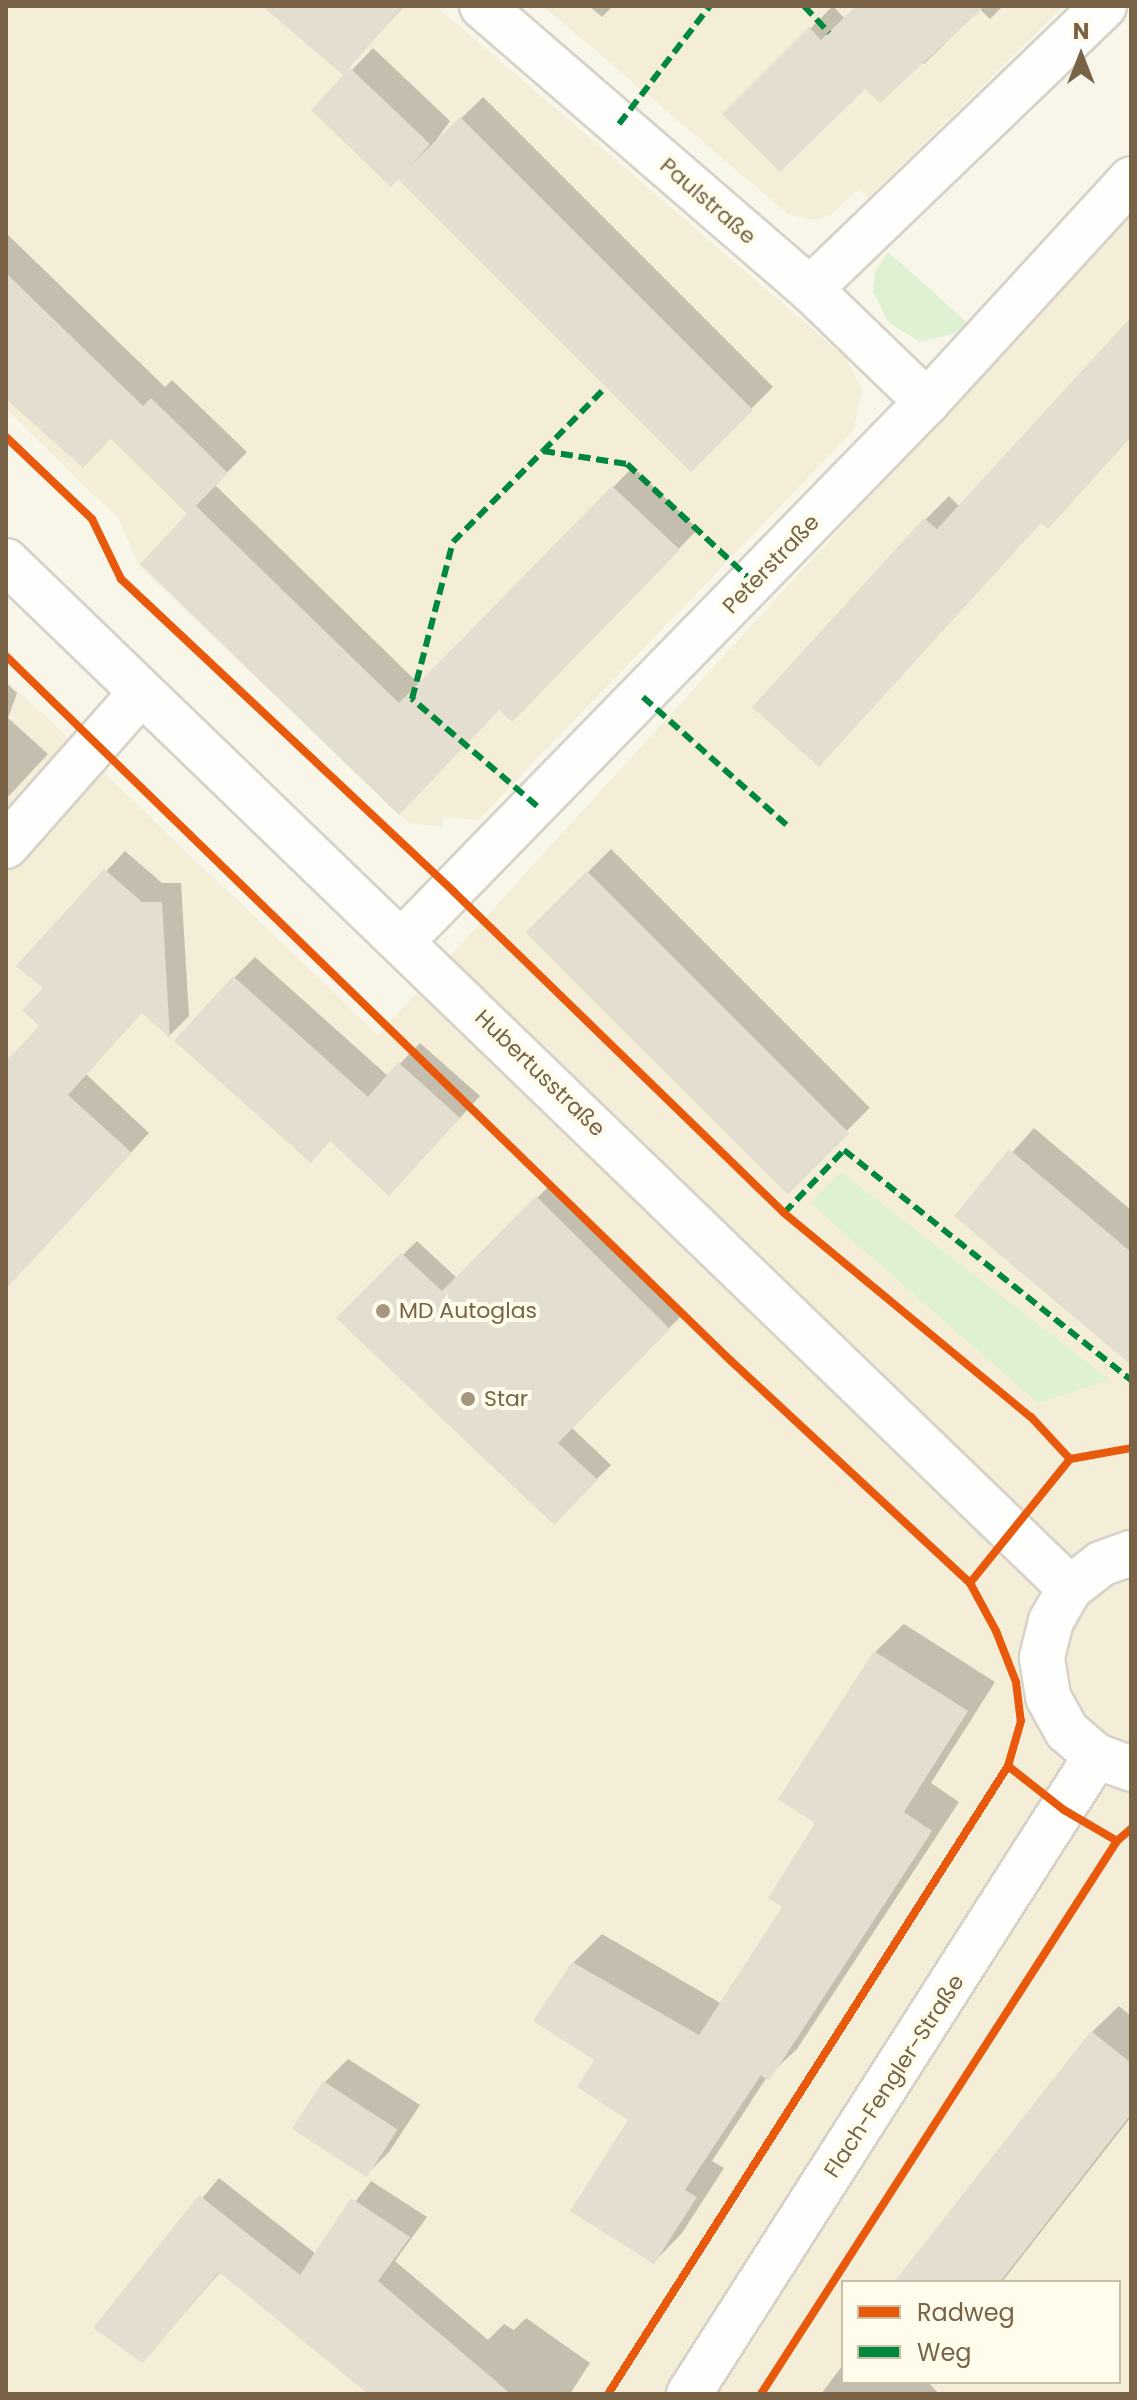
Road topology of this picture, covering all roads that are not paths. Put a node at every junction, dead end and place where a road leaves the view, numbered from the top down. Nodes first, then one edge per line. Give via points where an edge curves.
1 (482, 6) edge
2 (1104, 6) edge
3 (1131, 179) edge
4 (810, 289) junction
5 (927, 402) junction
6 (6, 561) edge
7 (141, 693) junction
8 (6, 846) edge
9 (403, 940) junction
10 (1131, 1553) edge
11 (1070, 1588) junction
12 (1113, 1763) edge
13 (689, 2394) edge

1 - 4 street, Paulstraße
2 - 4 street
3 - 5 street, Peterstraße
4 - 5 street, Paulstraße
5 - 9 street, Peterstraße
6 - 7 street, Hubertusstraße
7 - 8 street
7 - 9 street, Hubertusstraße
9 - 11 street, Hubertusstraße
10 - 11 street, Flach-Fengler-Straße via 1101,1564
11 - 12 street, Flach-Fengler-Straße via 1051,1621 1042,1658 1048,1697 1067,1731
12 - 13 street, Flach-Fengler-Straße

